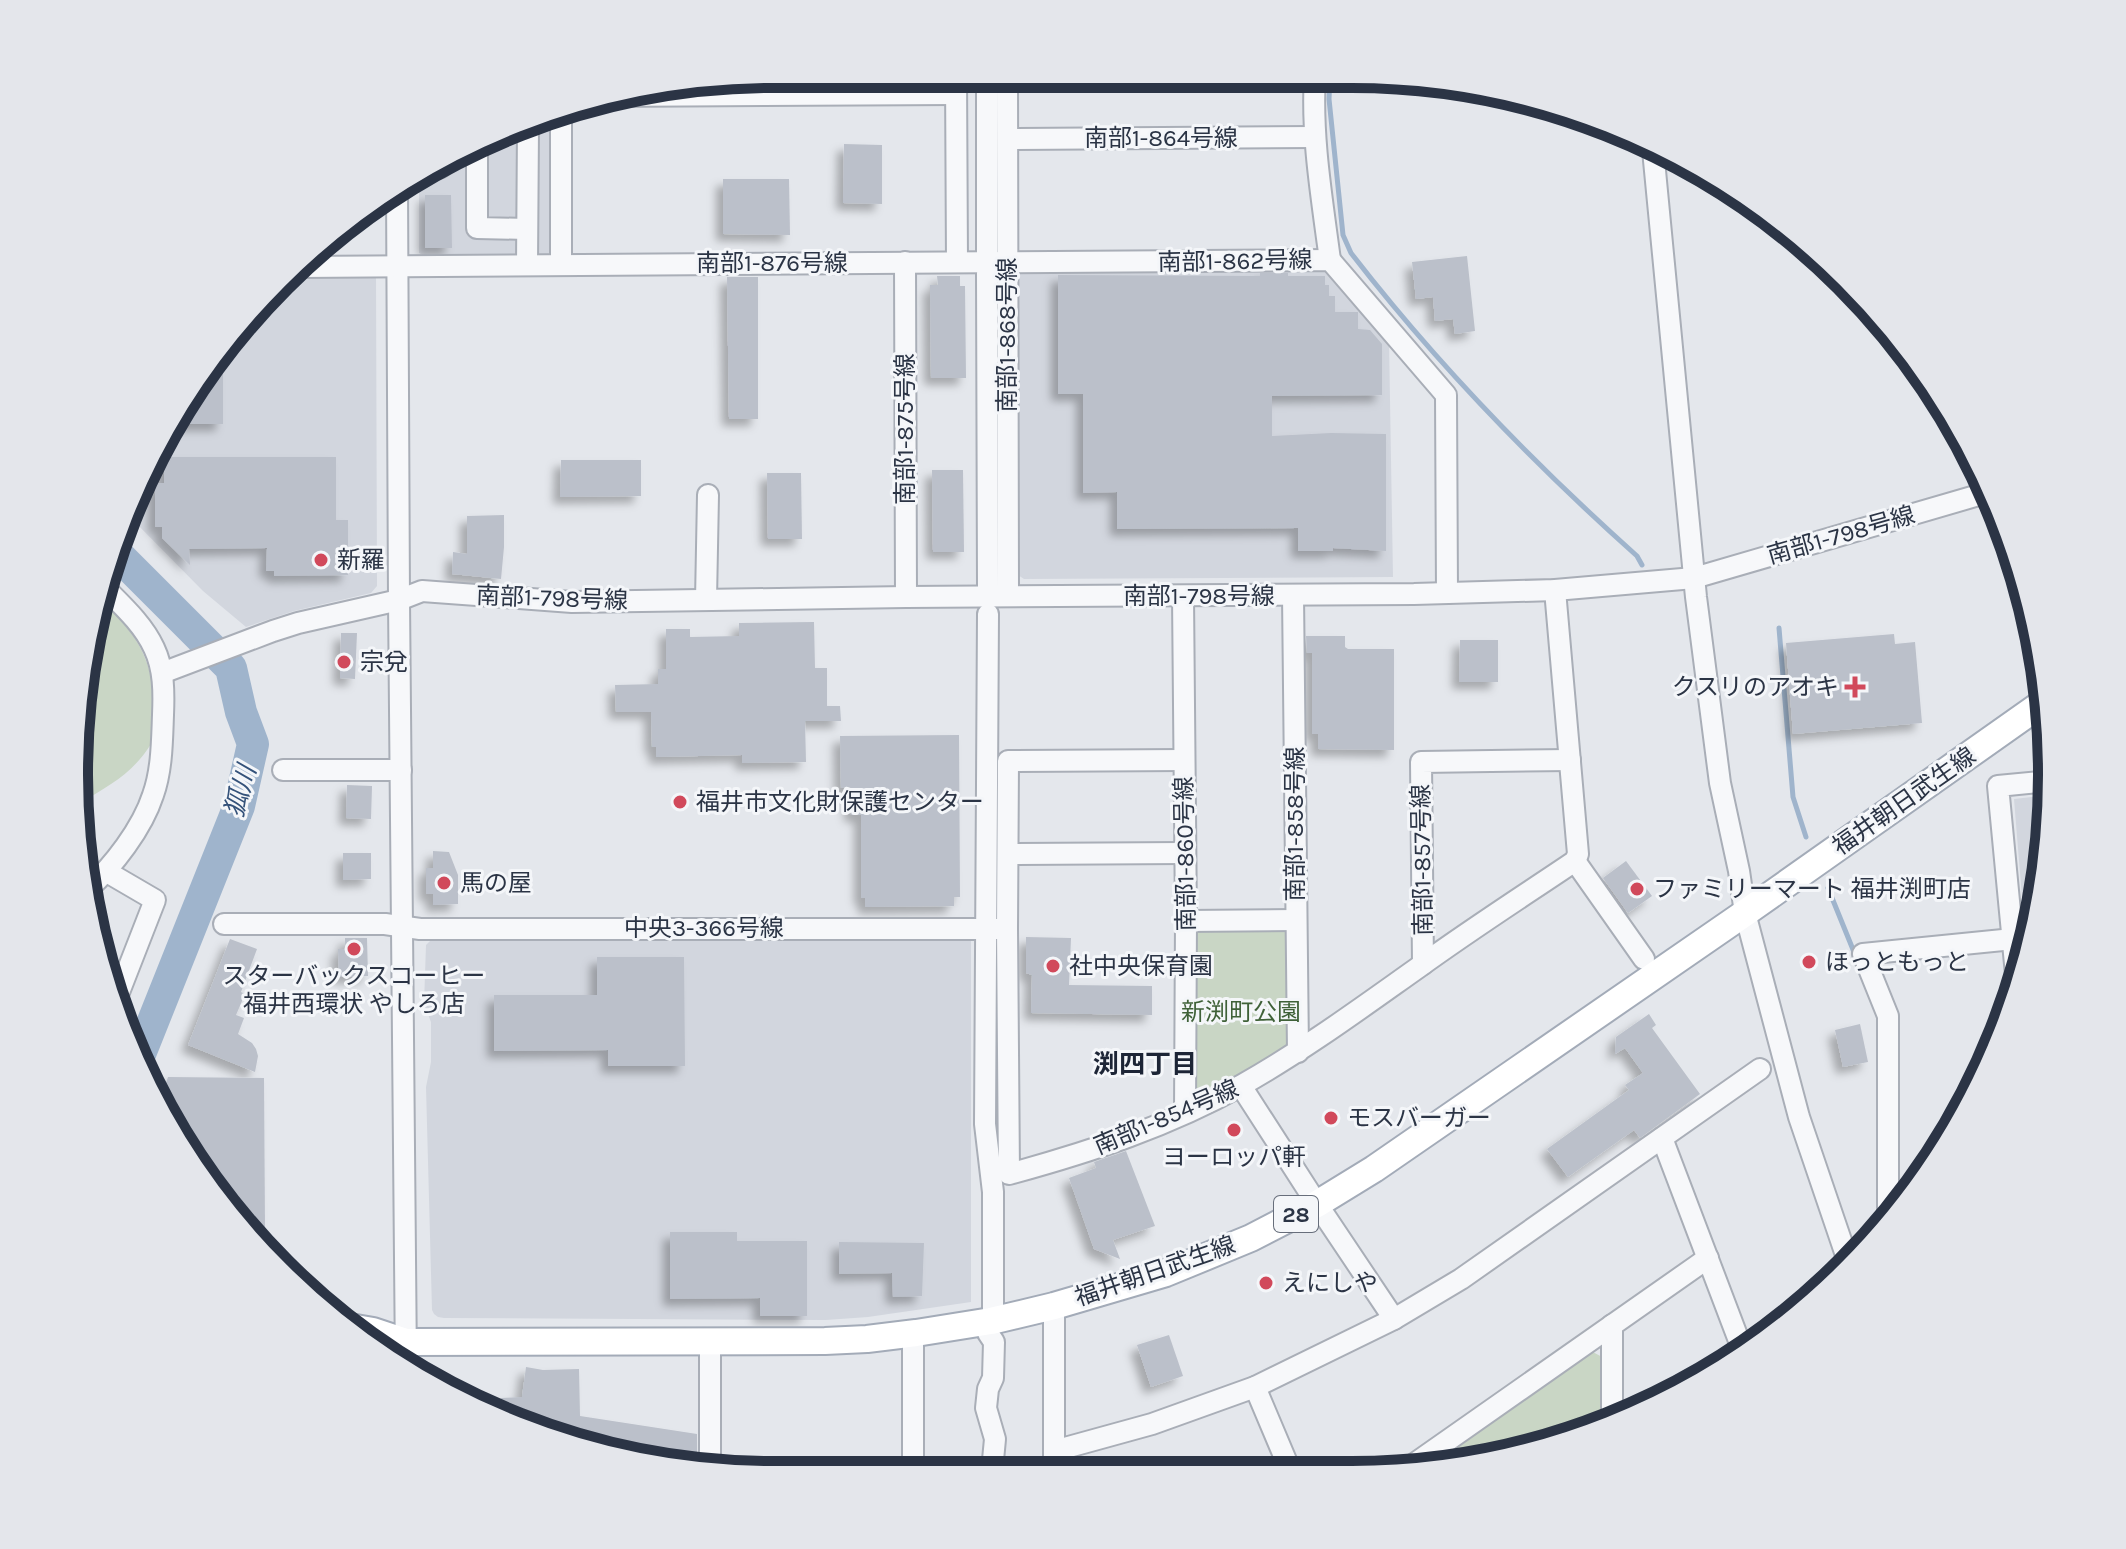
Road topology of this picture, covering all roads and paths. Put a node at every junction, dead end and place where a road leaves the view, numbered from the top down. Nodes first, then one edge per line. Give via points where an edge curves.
1 (839, 88) edge
2 (956, 88) edge
3 (988, 88) edge
4 (1007, 88) edge
5 (1314, 88) edge
6 (695, 93) edge
7 (561, 122) edge
8 (528, 134) edge
9 (1315, 137) junction
10 (1008, 139) junction
11 (477, 156) edge
12 (1654, 158) edge
13 (397, 201) edge
14 (477, 228) junction
15 (527, 229) junction
16 (1330, 260) junction
17 (905, 262) junction
18 (957, 262) junction
19 (561, 264) junction
20 (994, 264) junction
21 (476, 265) junction
22 (527, 265) junction
23 (312, 267) edge
24 (398, 267) junction
25 (708, 495) dead end
26 (1978, 495) edge
27 (1694, 578) junction
28 (988, 587) dead end
29 (1555, 590) junction
30 (1447, 593) junction
31 (112, 595) edge
32 (1293, 595) junction
33 (1008, 596) junction
34 (1183, 596) junction
35 (906, 597) junction
36 (399, 600) junction
37 (706, 600) junction
38 (988, 614) dead end
39 (162, 673) junction
40 (2035, 709) edge
41 (1184, 760) junction
42 (1570, 760) junction
43 (283, 770) dead end
44 (401, 770) junction
45 (2038, 782) edge
46 (1185, 853) junction
47 (1008, 854) junction
48 (1575, 861) junction
49 (107, 872) junction
50 (97, 881) edge
51 (1745, 913) junction
52 (1296, 920) junction
53 (1186, 921) junction
54 (224, 924) dead end
55 (402, 927) junction
56 (985, 928) junction
57 (1007, 929) junction
58 (2013, 939) junction
59 (2014, 954) edge
60 (1644, 959) dead end
61 (1423, 964) junction
62 (121, 986) edge
63 (1298, 1052) junction
64 (1760, 1069) dead end
65 (1241, 1086) junction
66 (1185, 1112) junction
67 (1662, 1138) junction
68 (1888, 1202) edge
69 (1317, 1204) junction
70 (1845, 1252) edge
71 (1708, 1258) junction
72 (1054, 1306) junction
73 (993, 1309) dead end
74 (1394, 1319) junction
75 (1612, 1325) junction
76 (913, 1333) junction
77 (988, 1333) dead end
78 (710, 1340) junction
79 (1739, 1341) edge
80 (406, 1354) edge
81 (407, 1354) edge
82 (1255, 1387) junction
83 (1612, 1410) edge
84 (1424, 1457) edge
85 (710, 1458) edge
86 (913, 1461) edge
87 (993, 1461) edge
88 (1054, 1461) edge
89 (1286, 1461) edge

1 - 6 street
2 - 18 street
3 - 20 street
4 - 10 street, 南部1-868号線
5 - 9 street
7 - 19 street
8 - 15 street
9 - 10 street, 南部1-864号線
9 - 16 street
10 - 20 street, 南部1-868号線
11 - 14 street
12 - 27 street
13 - 24 street
14 - 15 street
14 - 21 street
15 - 22 street
16 - 20 street, 南部1-862号線
16 - 30 street, 南部1-862号線 via 1446,395
17 - 18 street, 南部1-876号線
17 - 19 street, 南部1-876号線
17 - 35 street, 南部1-875号線
18 - 20 street, 南部1-862号線
19 - 22 street, 南部1-876号線
20 - 28 street
20 - 33 street, 南部1-868号線
21 - 22 street, 南部1-876号線
21 - 24 street, 南部1-876号線
23 - 24 street, 南部1-876号線
24 - 36 street
25 - 37 street
26 - 27 street, 南部1-798号線
27 - 29 street, 南部1-798号線
27 - 51 street via 1720,783
29 - 30 street, 南部1-798号線
29 - 42 street
30 - 32 street, 南部1-798号線
31 - 39 street via 140,625
32 - 34 street, 南部1-798号線
32 - 52 street, 南部1-858号線
33 - 34 street, 南部1-798号線
33 - 35 street, 南部1-798号線
34 - 41 street, 南部1-860号線
35 - 37 street, 南部1-798号線
36 - 37 street, 南部1-798号線 via 422,591 572,602
36 - 39 street, 南部1-798号線 via 298,623
36 - 44 street
38 - 56 street
39 - 49 street via 162,743 153,795
40 - 51 main road, 福井朝日武生線 / 28
41 - 46 street, 南部1-860号線
41 - 47 street, 南部1-854号線 via 1008,761
42 - 48 street
42 - 61 street, 南部1-857号線 via 1421,762
43 - 44 street
44 - 55 street
45 - 58 street via 1998,786
46 - 47 street
46 - 53 street, 南部1-860号線
47 - 57 street, 南部1-854号線
48 - 60 street
48 - 61 street, 南部1-854号線
49 - 50 street
49 - 62 street via 155,900
51 - 69 main road, 福井朝日武生線 / 28
51 - 70 street via 1799,1117
52 - 53 street
52 - 63 street, 南部1-858号線
53 - 66 street, 南部1-860号線
54 - 55 street, 中央3-366号線
55 - 56 street, 中央3-366号線
55 - 80 street
56 - 57 street, 中央3-366号線
56 - 73 street via 985,1124 993,1192
57 - 66 street, 南部1-854号線 via 1009,1174 1114,1143
58 - 59 street
58 - 68 street via 1863,954 1888,1016
61 - 63 street, 南部1-854号線
63 - 65 street, 南部1-854号線
64 - 67 street
65 - 66 street, 南部1-854号線
65 - 69 street
67 - 71 street
67 - 74 street via 1461,1279
69 - 72 main road, 福井朝日武生線 / 28 via 1166,1273
69 - 74 street
71 - 75 street
71 - 79 street
72 - 76 main road, 福井朝日武生線 / 28
72 - 88 street
74 - 82 street
75 - 83 street
75 - 84 street
76 - 78 main road, 福井朝日武生線 / 28 via 825,1341
76 - 86 street
77 - 87 street via 994,1342 986,1408 995,1439
78 - 81 main road, 福井朝日武生線 / 28
78 - 85 street
82 - 88 street
82 - 89 street

